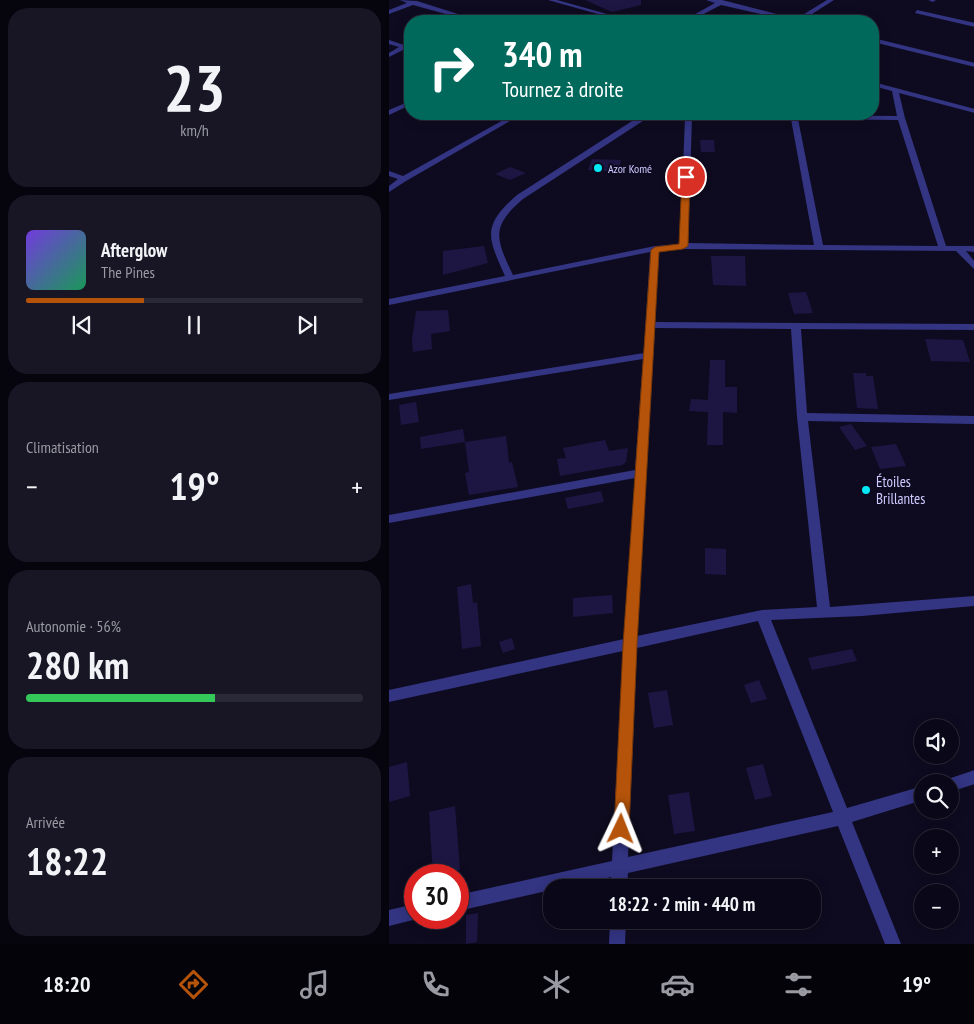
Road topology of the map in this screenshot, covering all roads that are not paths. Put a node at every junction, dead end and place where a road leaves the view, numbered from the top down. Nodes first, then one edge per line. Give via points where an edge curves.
1 (403, 0) edge
2 (551, 0) edge
3 (709, 0) edge
4 (831, 0) edge
5 (416, 1) edge
6 (723, 1) edge
7 (389, 12) edge
8 (917, 12) dead end
9 (459, 15) edge
10 (607, 15) edge
11 (697, 15) edge
12 (775, 15) edge
13 (807, 15) edge
14 (974, 25) edge
15 (879, 41) edge
16 (389, 42) edge
17 (404, 47) edge
18 (404, 49) edge
19 (389, 55) edge
20 (974, 65) edge
21 (879, 86) edge
22 (895, 90) junction
23 (404, 106) edge
24 (974, 110) edge
25 (389, 113) edge
26 (879, 118) edge
27 (901, 118) junction
28 (508, 120) edge
29 (640, 120) edge
30 (689, 120) edge
31 (794, 120) edge
32 (389, 173) edge
33 (403, 179) junction
34 (389, 190) edge
35 (683, 246) junction
36 (819, 248) junction
37 (943, 249) junction
38 (959, 249) junction
39 (974, 249) edge
40 (655, 250) junction
41 (974, 268) edge
42 (511, 278) junction
43 (389, 302) edge
44 (651, 324) junction
45 (796, 326) junction
46 (974, 327) edge
47 (647, 355) junction
48 (389, 397) edge
49 (802, 417) junction
50 (974, 420) edge
51 (641, 473) junction
52 (389, 519) edge
53 (974, 600) edge
54 (825, 612) junction
55 (762, 615) junction
56 (630, 645) junction
57 (389, 696) edge
58 (974, 777) edge
59 (959, 781) edge
60 (914, 796) edge
61 (843, 817) junction
62 (620, 866) junction
63 (619, 879) edge
64 (469, 900) edge
65 (404, 915) edge
66 (389, 918) edge
67 (618, 929) edge
68 (617, 944) edge
69 (893, 944) edge

1 - 5 street
2 - 10 street
3 - 6 street
4 - 13 street
5 - 7 street
5 - 9 street
6 - 11 street
6 - 12 street
8 - 14 street
15 - 20 street
16 - 17 street
18 - 19 street
21 - 22 street
22 - 24 street
22 - 27 street
23 - 25 street
26 - 27 street
27 - 37 street
28 - 33 street
29 - 42 street via 509,206 494,238
30 - 35 street
31 - 36 street
32 - 33 street
33 - 34 street
35 - 36 street
35 - 40 street
36 - 37 street
37 - 38 street
38 - 39 street
38 - 41 street
40 - 42 street
40 - 44 street
42 - 43 street
44 - 45 street
44 - 47 street
45 - 46 street
45 - 49 street
47 - 48 street
47 - 51 street
49 - 50 street
49 - 54 street
51 - 52 street
51 - 56 street
53 - 54 street
54 - 55 street
55 - 56 street
55 - 61 street
56 - 57 street
56 - 62 street
58 - 59 street
60 - 61 street
61 - 62 street
61 - 69 street
62 - 63 street
62 - 64 street
65 - 66 street
67 - 68 street

